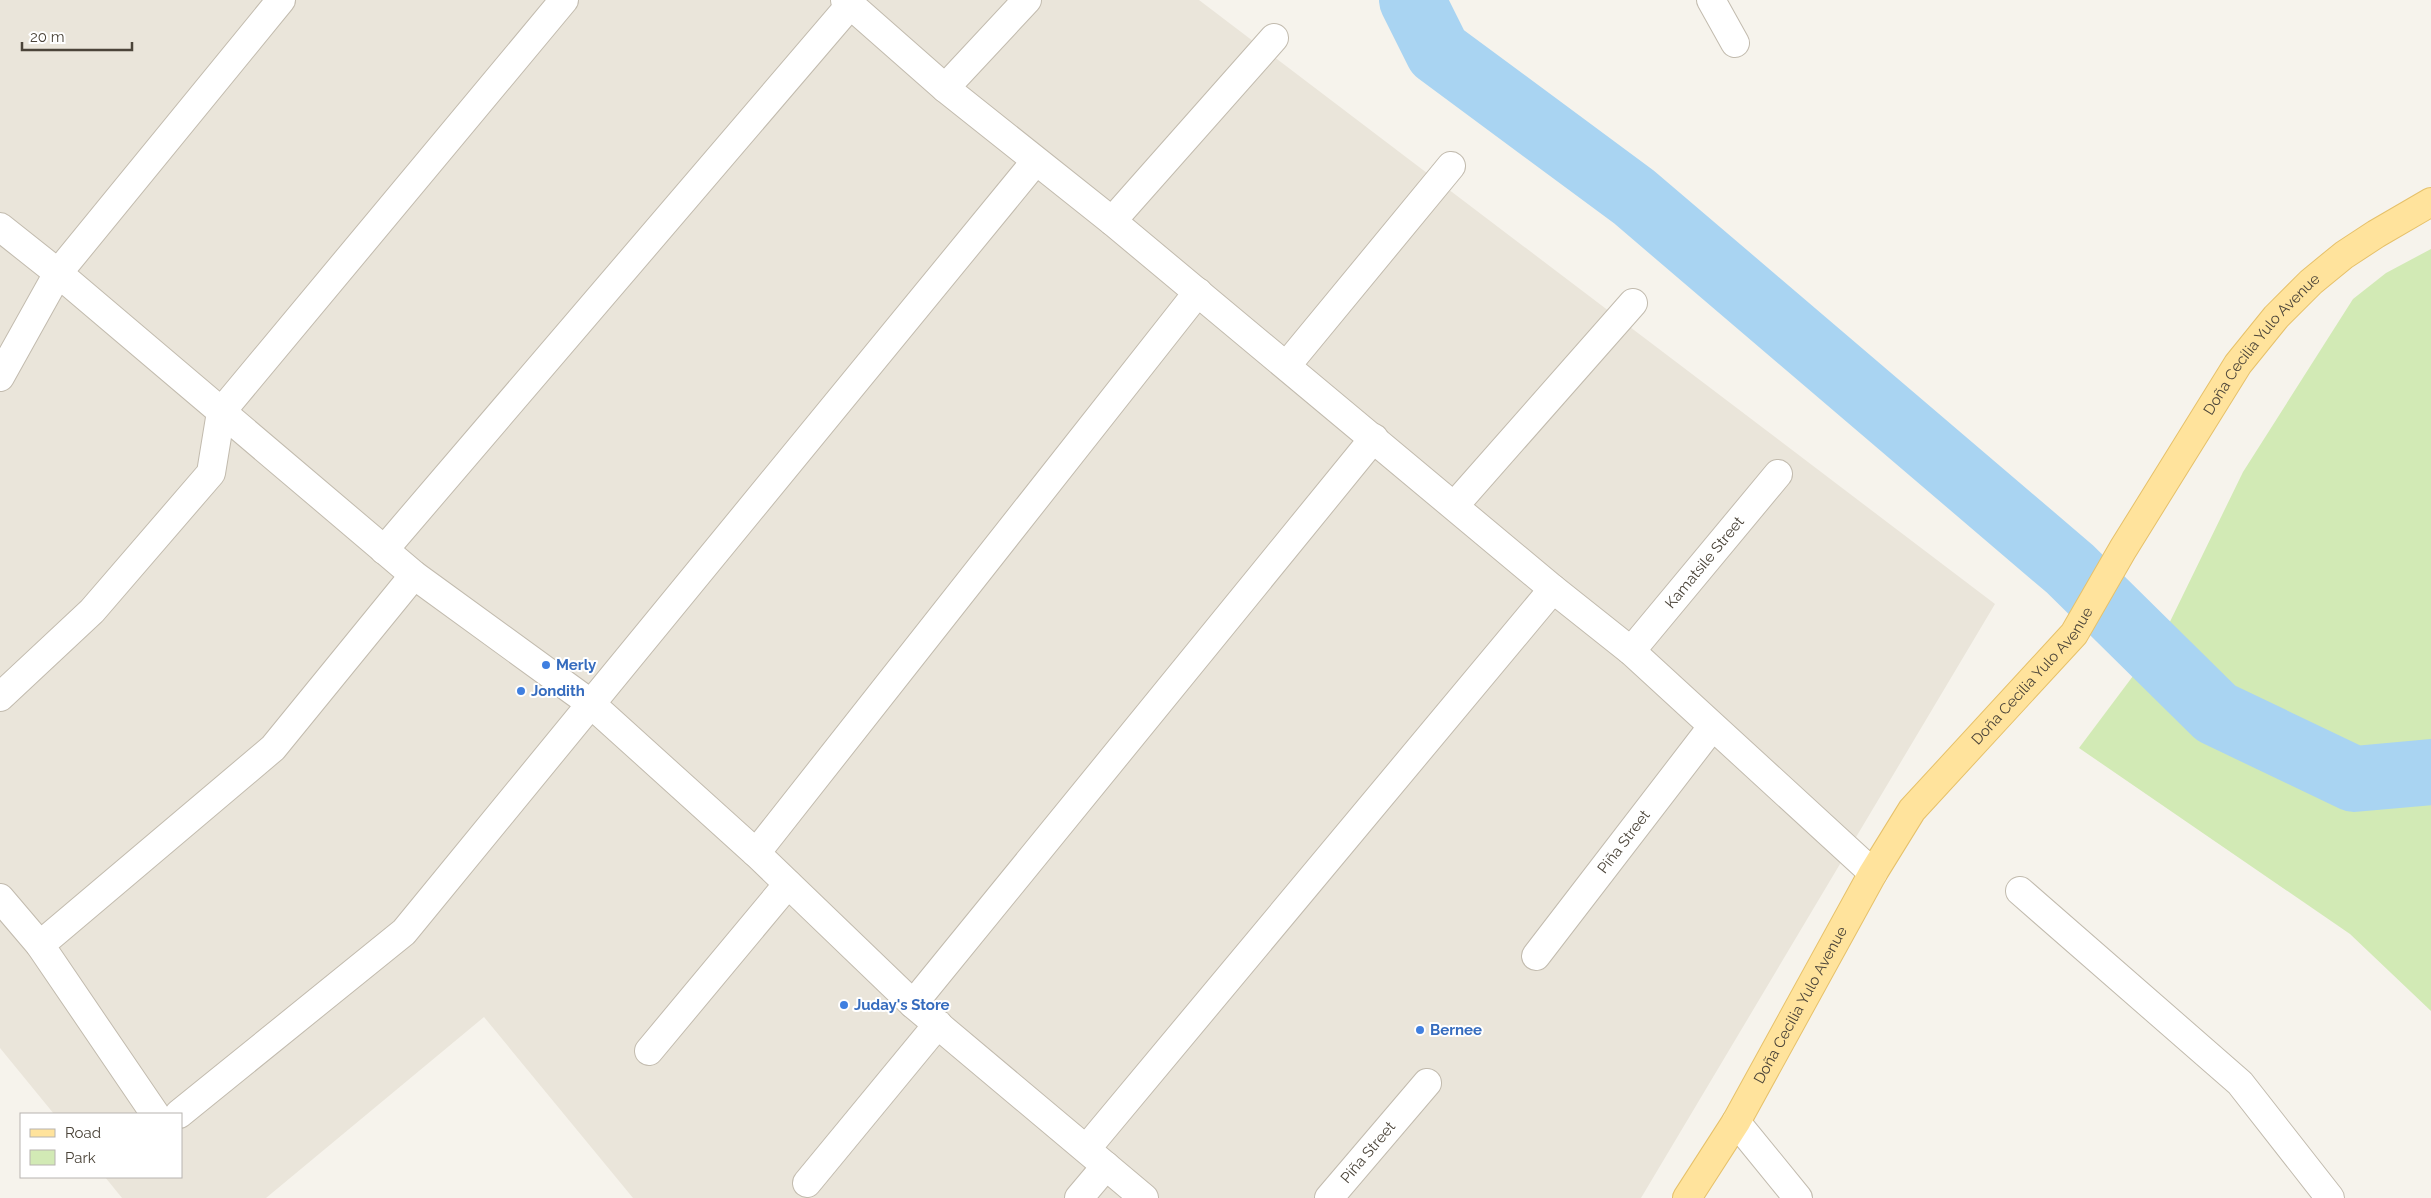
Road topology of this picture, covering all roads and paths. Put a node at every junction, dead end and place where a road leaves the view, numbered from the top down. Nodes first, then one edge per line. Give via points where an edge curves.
1 (281, 0) edge
2 (564, 0) edge
3 (1027, 0) edge
4 (1711, 0) edge
5 (848, 2) edge
6 (1274, 38) dead end
7 (1735, 43) dead end
8 (945, 88) junction
9 (1035, 162) junction
10 (1451, 166) dead end
11 (2431, 202) edge
12 (1112, 221) junction
13 (0, 227) edge
14 (58, 273) junction
15 (1198, 292) junction
16 (1634, 303) dead end
17 (1287, 366) junction
18 (0, 377) edge
19 (221, 412) junction
20 (1374, 438) junction
21 (1778, 474) dead end
22 (1455, 505) junction
23 (384, 550) junction
24 (414, 575) junction
25 (1553, 589) junction
26 (1631, 651) junction
27 (0, 697) edge
28 (590, 704) junction
29 (1712, 727) junction
30 (756, 854) junction
31 (1873, 873) junction
32 (788, 884) junction
33 (2020, 891) dead end
34 (0, 898) edge
35 (40, 945) junction
36 (1536, 956) dead end
37 (913, 1004) junction
38 (938, 1024) junction
39 (648, 1052) dead end
40 (1427, 1083) dead end
41 (153, 1113) edge
42 (179, 1113) edge
43 (1736, 1122) junction
44 (1097, 1157) junction
45 (807, 1183) dead end
46 (1079, 1198) edge
47 (1144, 1198) edge
48 (1329, 1198) edge
49 (1687, 1198) edge
50 (1798, 1198) edge
51 (2330, 1198) edge

1 - 14 street
2 - 19 street
3 - 8 street
4 - 7 street
5 - 8 street
5 - 23 street
6 - 12 street
8 - 9 street
9 - 12 street
9 - 28 street
10 - 17 street
11 - 31 main road, Doña Cecilia Yulo Avenue via 2344,255 2276,317 2238,364 2074,634 1912,810
12 - 15 street
13 - 14 street
14 - 18 street
14 - 19 street
15 - 17 street
15 - 30 street
16 - 22 street
17 - 20 street
19 - 23 street
19 - 27 street via 211,473 92,612
20 - 22 street
20 - 37 street
21 - 26 street, Kamatsile Street
22 - 25 street
23 - 24 street
24 - 28 street
24 - 35 street via 273,748
25 - 26 street
25 - 44 street
26 - 29 street
28 - 30 street
28 - 42 street via 404,932
29 - 31 street
29 - 36 street, Piña Street
30 - 32 street
31 - 43 main road, Doña Cecilia Yulo Avenue
32 - 37 street
32 - 39 street
33 - 51 street via 2240,1083
34 - 35 street
35 - 41 street
37 - 38 street
38 - 44 street
38 - 45 street
40 - 48 street, Piña Street
43 - 49 main road, Doña Cecilia Yulo Avenue
43 - 50 street
44 - 46 street
44 - 47 street

